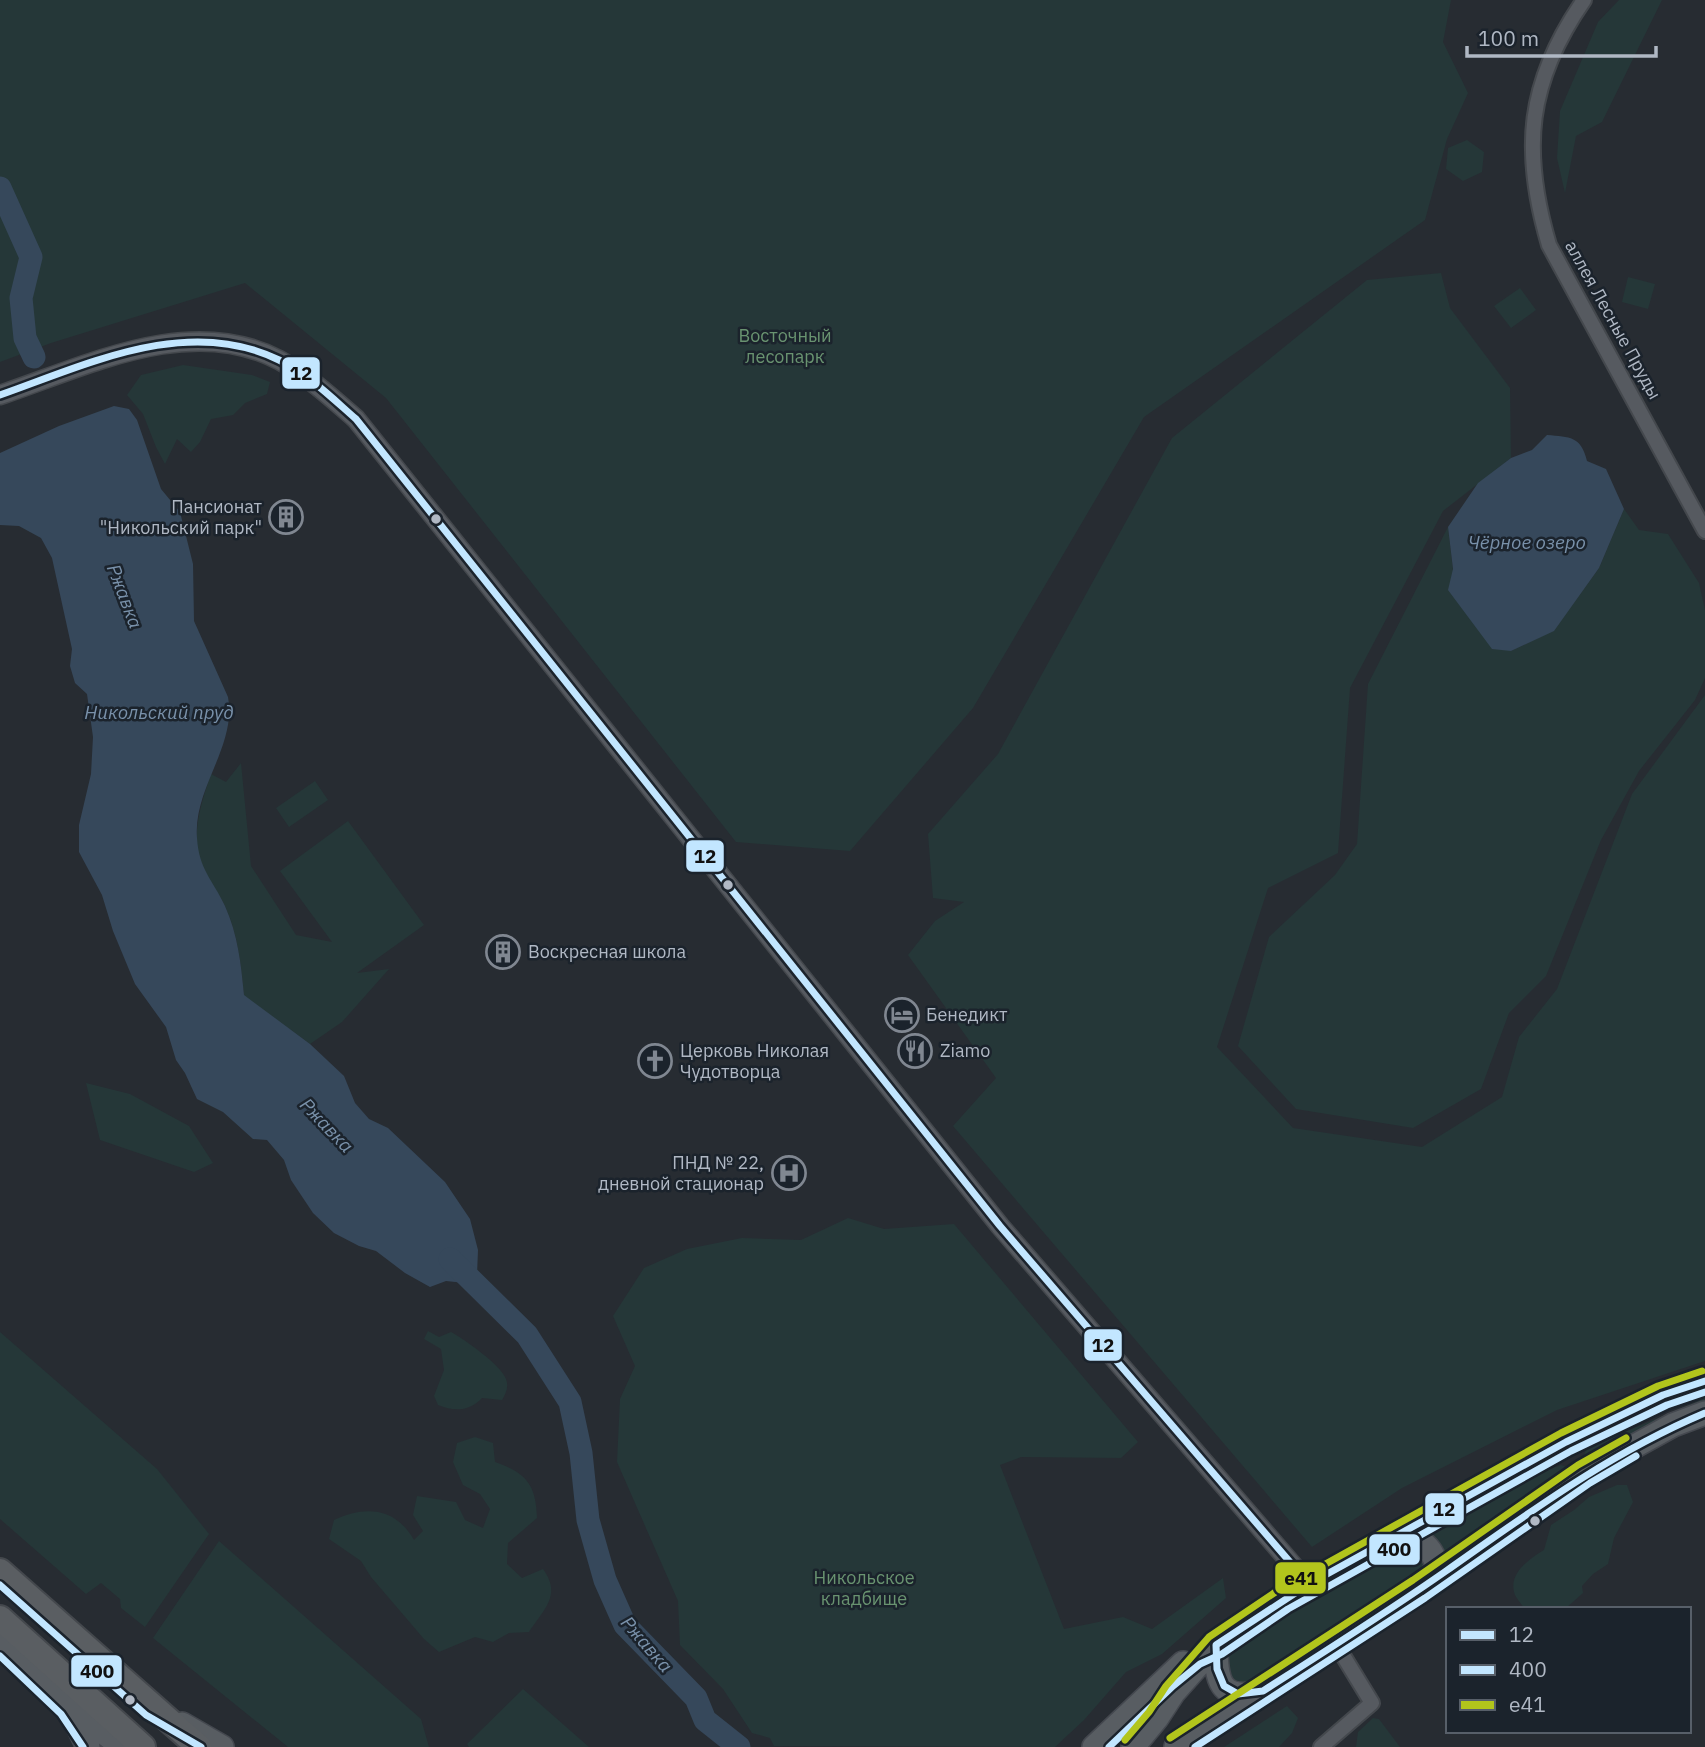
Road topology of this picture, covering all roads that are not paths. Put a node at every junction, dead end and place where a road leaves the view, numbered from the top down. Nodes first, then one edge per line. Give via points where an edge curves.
1 (1584, 0) edge
2 (0, 395) edge
3 (1705, 531) edge
4 (1705, 1381) edge
5 (1705, 1413) edge
6 (1566, 1443) junction
7 (1584, 1474) junction
8 (1391, 1538) junction
9 (0, 1571) edge
10 (1429, 1583) junction
11 (1310, 1584) junction
12 (0, 1618) edge
13 (0, 1642) edge
14 (1336, 1644) junction
15 (1216, 1645) junction
16 (1166, 1678) junction
17 (1263, 1691) junction
18 (69, 1707) junction
19 (153, 1707) junction
20 (1139, 1740) edge
21 (88, 1747) edge
22 (96, 1747) edge
23 (123, 1747) edge
24 (143, 1747) edge
25 (199, 1747) edge
26 (222, 1747) edge
27 (1094, 1747) edge
28 (1176, 1747) edge
29 (1321, 1747) edge

1 - 3 street, аллея Лесные Пруды via 1552,52 1534,109 1532,164 1541,215 1549,245
2 - 11 street via 148,346 192,340 235,345 278,359 316,383 356,419 1000,1226
4 - 6 main road via 1663,1395
5 - 7 main road via 1673,1425
6 - 7 main road
6 - 8 main road
7 - 10 main road
8 - 10 main road via 1420,1540 1431,1549 1437,1565
8 - 11 main road
9 - 19 highway
10 - 14 main road
11 - 15 main road
12 - 24 highway
13 - 18 main road
14 - 17 main road
14 - 29 street via 1372,1703
15 - 16 main road via 1194,1655
15 - 17 main road via 1216,1665 1231,1693 1244,1696
15 - 20 main road
16 - 20 main road
16 - 27 main road
17 - 28 main road
18 - 21 main road
18 - 22 main road
18 - 23 main road
19 - 25 highway
19 - 26 main road

